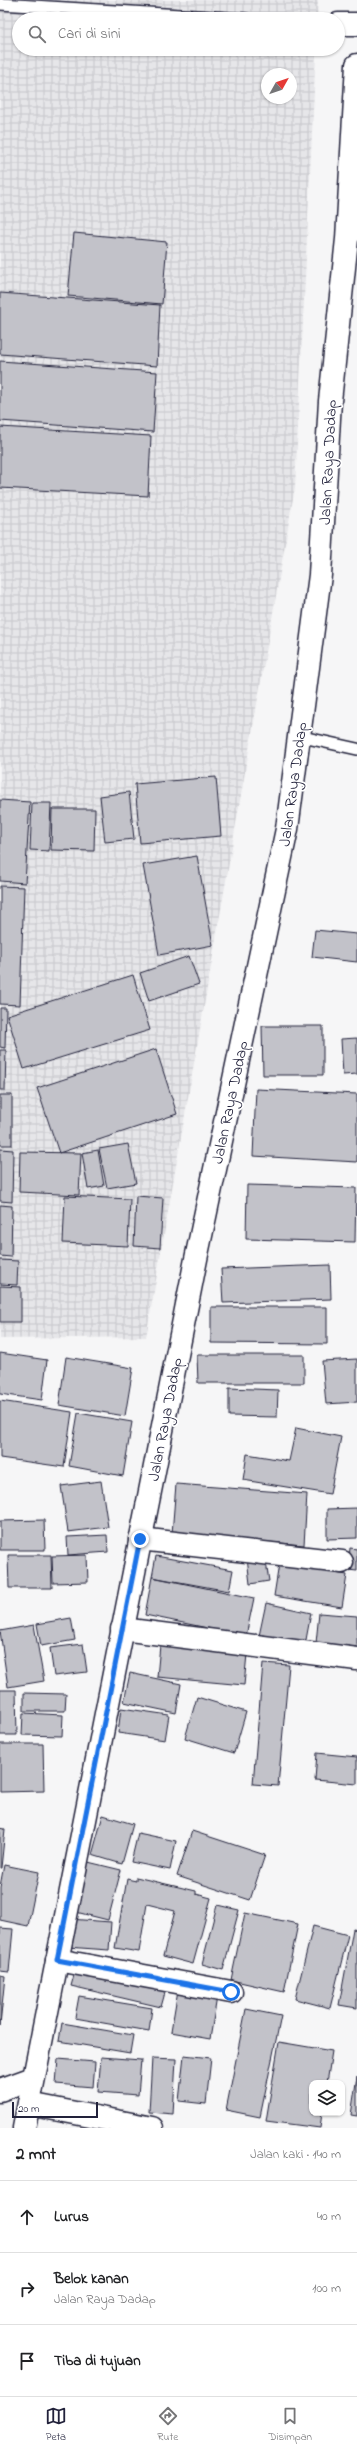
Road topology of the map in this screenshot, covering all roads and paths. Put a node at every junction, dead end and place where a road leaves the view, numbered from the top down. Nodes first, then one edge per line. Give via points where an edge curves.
1 (0, 4) edge
2 (131, 12) edge
3 (345, 24) edge
4 (357, 24) edge
5 (357, 65) edge
6 (355, 129) edge
7 (352, 239) edge
8 (298, 736) junction
9 (357, 749) edge
10 (140, 1539) junction
11 (342, 1562) dead end
12 (122, 1629) junction
13 (357, 1659) edge
14 (57, 1960) junction
15 (231, 1992) dead end
16 (34, 2078) junction
17 (0, 2090) edge
18 (29, 2104) junction
19 (24, 2128) edge
20 (152, 2128) edge

1 - 2 lane
3 - 4 main road
5 - 6 main road, Jalan Raya Dadap
6 - 7 main road, Jalan Raya Dadap
7 - 8 main road, Jalan Raya Dadap via 330,401 320,575
8 - 9 lane
8 - 10 main road, Jalan Raya Dadap via 287,829 194,1267
10 - 11 main road
10 - 12 main road, Jalan Raya Dadap
12 - 13 main road
12 - 14 main road, Jalan Raya Dadap
14 - 15 main road
14 - 16 main road, Jalan Raya Dadap
16 - 17 main road
16 - 18 main road, Jalan Raya Dadap
18 - 19 main road, Jalan Raya Dadap
18 - 20 main road

